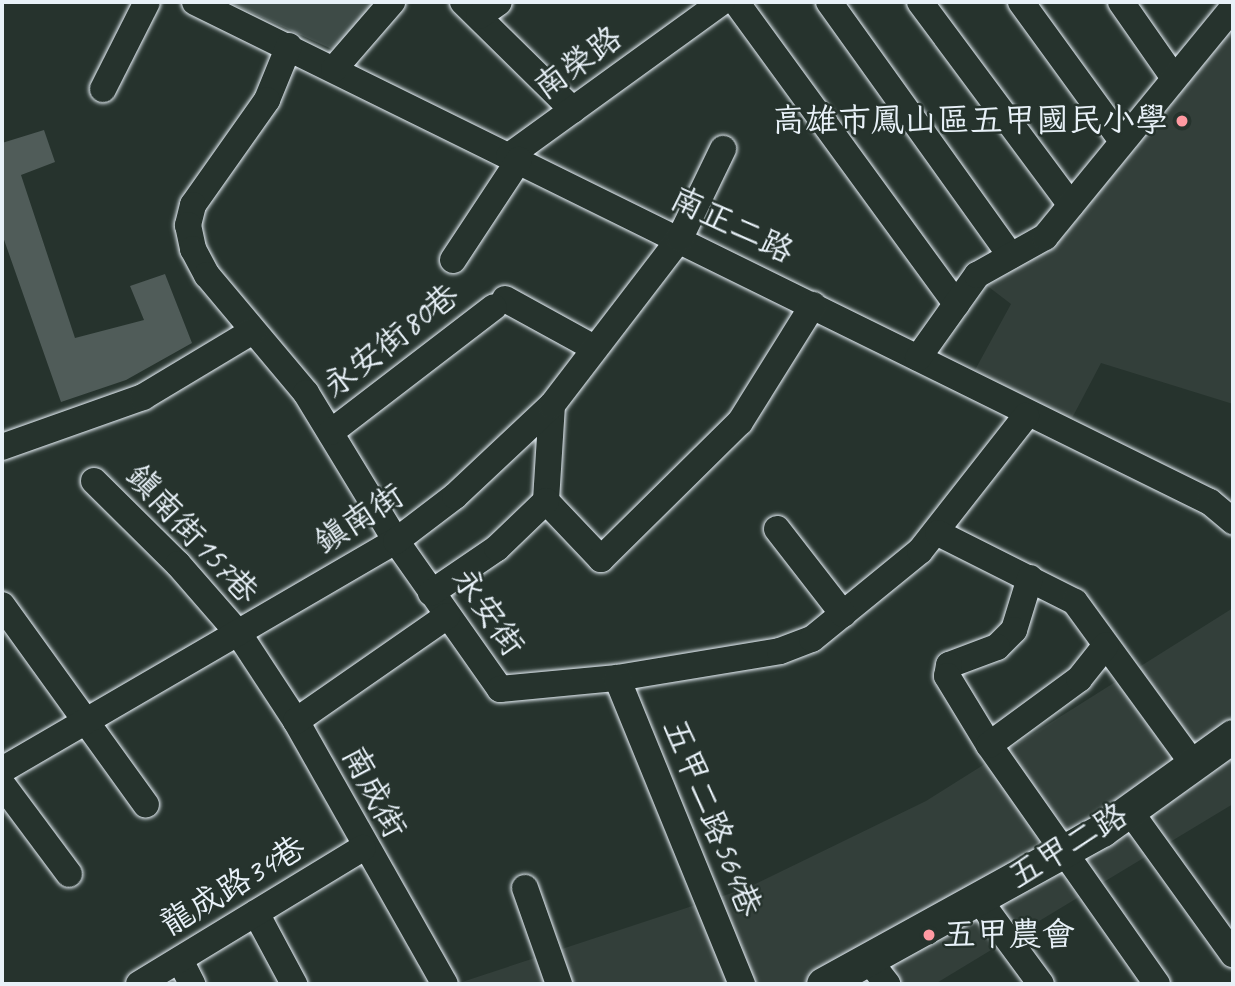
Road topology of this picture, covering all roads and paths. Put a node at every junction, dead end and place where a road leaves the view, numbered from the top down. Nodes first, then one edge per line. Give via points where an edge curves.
1 (147, 2) edge
2 (195, 2) edge
3 (392, 2) edge
4 (829, 2) edge
5 (920, 2) edge
6 (1021, 2) edge
7 (1121, 2) edge
8 (722, 3) edge
9 (1231, 5) edge
10 (481, 7) edge
11 (289, 46) junction
12 (334, 69) junction
13 (1174, 78) junction
14 (103, 89) dead end
15 (573, 110) junction
16 (1122, 141) junction
17 (723, 149) dead end
18 (514, 158) junction
19 (1071, 205) junction
20 (680, 238) junction
21 (1011, 256) junction
22 (453, 260) dead end
23 (813, 304) junction
24 (956, 304) junction
25 (253, 331) junction
26 (594, 348) junction
27 (918, 358) junction
28 (552, 405) junction
29 (1026, 416) junction
30 (331, 432) junction
31 (2, 447) edge
32 (94, 481) dead end
33 (546, 501) junction
34 (1233, 521) edge
35 (777, 529) dead end
36 (938, 533) junction
37 (397, 541) junction
38 (1030, 578) junction
39 (431, 593) junction
40 (2, 605) edge
41 (843, 614) junction
42 (447, 616) junction
43 (239, 634) junction
44 (1106, 645) junction
45 (617, 678) junction
46 (88, 721) junction
47 (296, 721) junction
48 (1233, 736) edge
49 (989, 745) junction
50 (1193, 764) junction
51 (2, 770) edge
52 (2, 784) edge
53 (146, 805) dead end
54 (1129, 810) junction
55 (363, 848) junction
56 (1063, 851) junction
57 (69, 874) dead end
58 (525, 888) dead end
59 (978, 900) junction
60 (256, 913) junction
61 (1233, 954) edge
62 (180, 960) junction
63 (878, 973) edge
64 (139, 984) edge
65 (192, 984) edge
66 (294, 984) edge
67 (445, 984) edge
68 (559, 984) edge
69 (741, 984) edge
70 (823, 984) edge
71 (1041, 984) edge
72 (1157, 984) edge

1 - 14 street
2 - 11 street, 南正二路
3 - 12 street
4 - 21 street
5 - 19 street
6 - 16 street
7 - 13 street
8 - 15 street, 南榮路
8 - 24 street
9 - 13 street
10 - 15 street
11 - 12 street, 南正二路
11 - 25 street, 永安街 via 267,100 193,205 188,225 193,249 207,275
12 - 18 street, 南正二路
13 - 16 street
15 - 18 street, 南榮路
16 - 19 street
17 - 20 street, 鎮南街
18 - 20 street, 南正二路
18 - 22 street
19 - 21 street via 1045,237
20 - 23 street, 南正二路
20 - 26 street, 鎮南街
21 - 24 street via 977,275
23 - 27 street, 南正二路
23 - 33 street via 740,422 601,559
24 - 27 street
25 - 30 street, 永安街 via 306,393
25 - 31 street via 143,397
26 - 28 street, 鎮南街
26 - 30 street, 永安街80巷 via 499,303
27 - 29 street, 南正二路
28 - 33 street
28 - 37 street, 鎮南街 via 518,442
29 - 34 street, 南正二路 via 1210,502
29 - 36 street, 永安街
30 - 37 street, 永安街
32 - 43 street, 鎮南街157巷
33 - 39 street via 497,548
35 - 41 street
36 - 38 street
36 - 41 street, 永安街
37 - 39 street, 永安街
37 - 43 street, 鎮南街
38 - 44 street via 1075,602
38 - 49 street via 1014,630 997,647 945,670
39 - 42 street, 永安街
40 - 46 street
41 - 45 street, 永安街 via 796,648
42 - 45 street, 永安街 via 500,690
42 - 47 street
43 - 46 street, 鎮南街
43 - 47 street, 南成街
44 - 49 street via 1079,679
44 - 50 street
45 - 69 street, 五甲二路564巷
46 - 51 street, 鎮南街
46 - 53 street
47 - 55 street, 南成街
48 - 50 main road, 五甲二路
49 - 56 street
50 - 54 main road, 五甲二路
52 - 57 street
54 - 56 main road, 五甲二路
54 - 61 street
55 - 60 street, 龍成路34巷
55 - 67 street, 南成街
56 - 59 main road, 五甲二路
56 - 72 street
58 - 68 street
59 - 63 main road, 五甲二路
59 - 71 street
60 - 62 street, 龍成路34巷
60 - 66 street
62 - 64 street, 龍成路34巷
62 - 65 street
63 - 70 main road, 五甲二路

